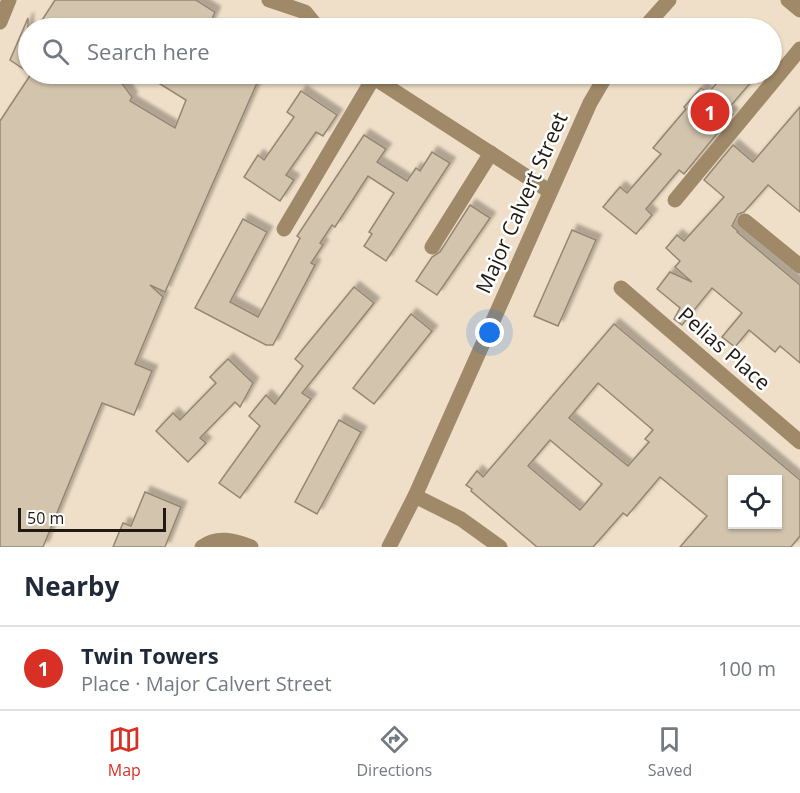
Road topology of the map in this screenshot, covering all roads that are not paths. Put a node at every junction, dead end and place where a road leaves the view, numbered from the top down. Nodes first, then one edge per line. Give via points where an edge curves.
1 (9, 0) edge
2 (269, 0) edge
3 (669, 0) edge
4 (788, 0) edge
5 (800, 10) edge
6 (310, 18) edge
7 (653, 18) edge
8 (0, 22) edge
9 (800, 49) edge
10 (782, 71) edge
11 (366, 84) edge
12 (385, 84) edge
13 (601, 84) edge
14 (771, 84) edge
15 (491, 153) junction
16 (549, 191) junction
17 (675, 200) dead end
18 (745, 221) dead end
19 (284, 229) dead end
20 (432, 247) dead end
21 (800, 266) edge
22 (621, 288) dead end
23 (800, 442) edge
24 (414, 496) junction
25 (202, 547) edge
26 (251, 547) edge
27 (389, 547) edge
28 (500, 547) edge

1 - 8 street
2 - 6 street via 305,12
3 - 7 street
4 - 5 street
9 - 10 street
11 - 19 street
12 - 15 street
13 - 16 street, Major Calvert Street
14 - 17 street
15 - 16 street
15 - 20 street
16 - 24 street, Major Calvert Street
18 - 21 street
22 - 23 street, Pelias Place
24 - 27 street, Major Calvert Street
24 - 28 street via 461,519
25 - 26 street via 221,539

